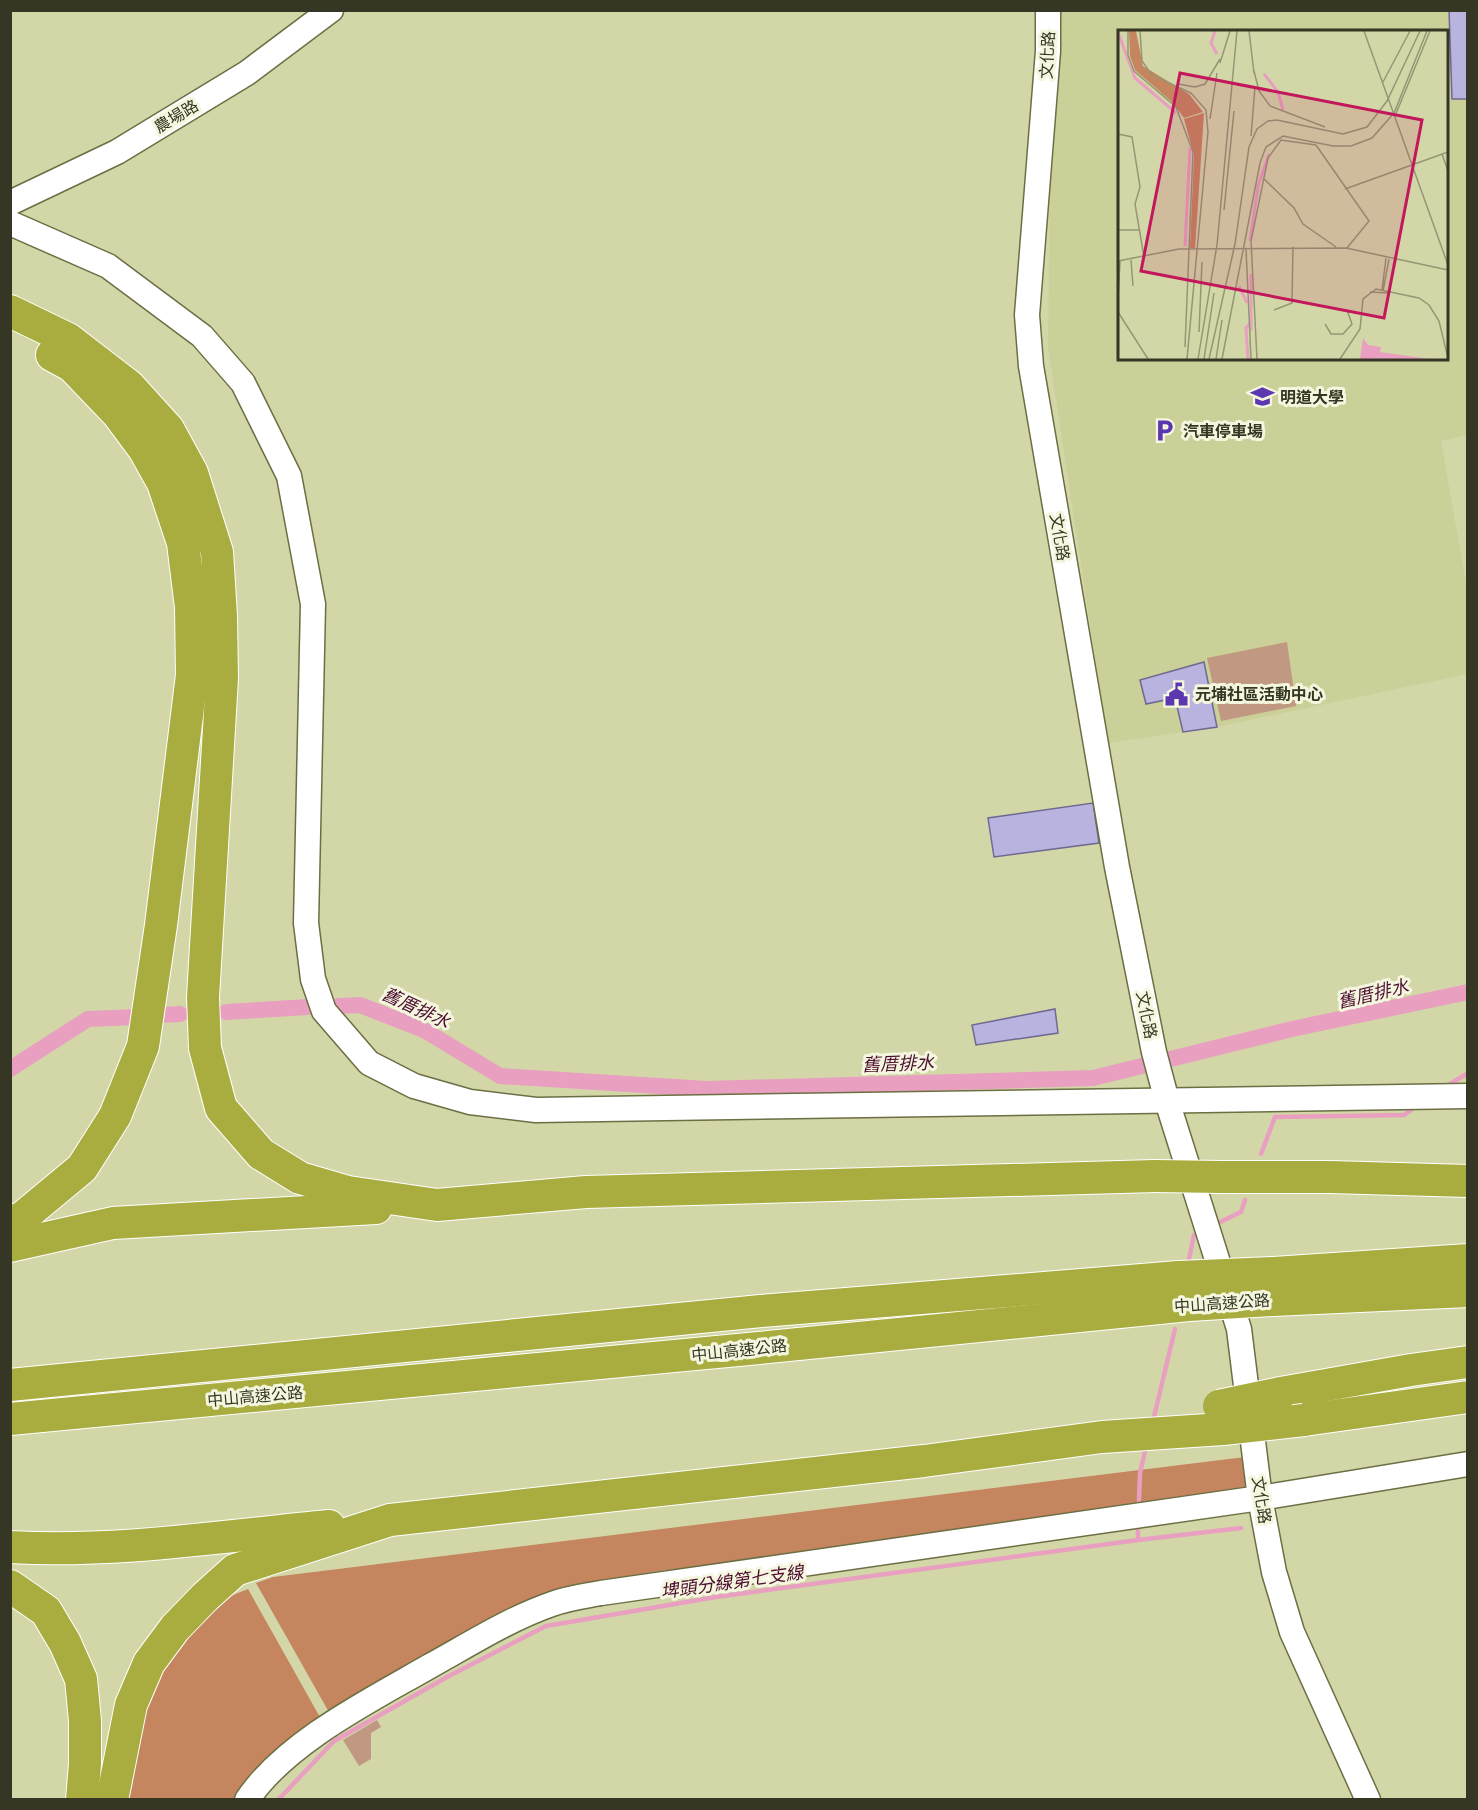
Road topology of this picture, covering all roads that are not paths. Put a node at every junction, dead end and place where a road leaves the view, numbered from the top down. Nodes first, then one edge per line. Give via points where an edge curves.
1 (331, 10) edge
2 (1048, 10) edge
3 (10, 203) edge
4 (10, 223) edge
5 (10, 311) edge
6 (10, 335) edge
7 (1165, 1093) junction
8 (1467, 1096) edge
9 (1467, 1171) edge
10 (1330, 1177) junction
11 (1467, 1182) edge
12 (437, 1205) junction
13 (10, 1223) edge
14 (10, 1246) edge
15 (1467, 1260) edge
16 (1273, 1287) junction
17 (1184, 1291) junction
18 (1467, 1291) edge
19 (1467, 1362) edge
20 (10, 1385) edge
21 (1467, 1397) edge
22 (1221, 1418) junction
23 (10, 1419) edge
24 (1467, 1464) edge
25 (1260, 1498) junction
26 (390, 1520) junction
27 (10, 1547) edge
28 (10, 1586) edge
29 (82, 1800) edge
30 (112, 1800) edge
31 (247, 1800) edge
32 (1368, 1800) edge

1 - 3 street, 農場路 via 247,73 137,140
2 - 7 street, 文化路 via 1027,315 1031,366 1118,867
4 - 7 street via 108,266 202,336 243,383 289,476 313,604 306,923 313,979 324,1011 369,1063 414,1086 470,1102 536,1110
5 - 12 highway via 68,339 129,386 168,429 192,473 217,552 222,678 203,997 205,1048 221,1108 261,1154 300,1178 348,1192
6 - 13 highway via 72,366 118,414 163,483 183,543 191,607 192,675 142,1046 115,1116 82,1168 23,1218
7 - 8 street
7 - 25 street, 文化路 via 1239,1329
9 - 10 highway
10 - 11 highway
10 - 12 highway, bridge via 1155,1176 586,1192
12 - 14 highway via 112,1223
15 - 16 highway, 中山高速公路
16 - 17 highway, 中山高速公路, bridge
16 - 18 highway, 中山高速公路
17 - 20 highway, 中山高速公路 via 760,1311
17 - 23 highway, 中山高速公路 via 759,1348
19 - 22 highway, bridge via 1281,1393
21 - 22 highway, bridge via 1304,1420
22 - 26 highway via 924,1461
24 - 25 street
25 - 31 street via 625,1589 553,1603 501,1626 330,1725 290,1755
25 - 32 street, 文化路 via 1274,1572 1292,1632
26 - 27 highway via 163,1544
26 - 30 highway via 235,1570 205,1597 149,1663 130,1705
28 - 29 highway via 46,1611 81,1679 85,1732

